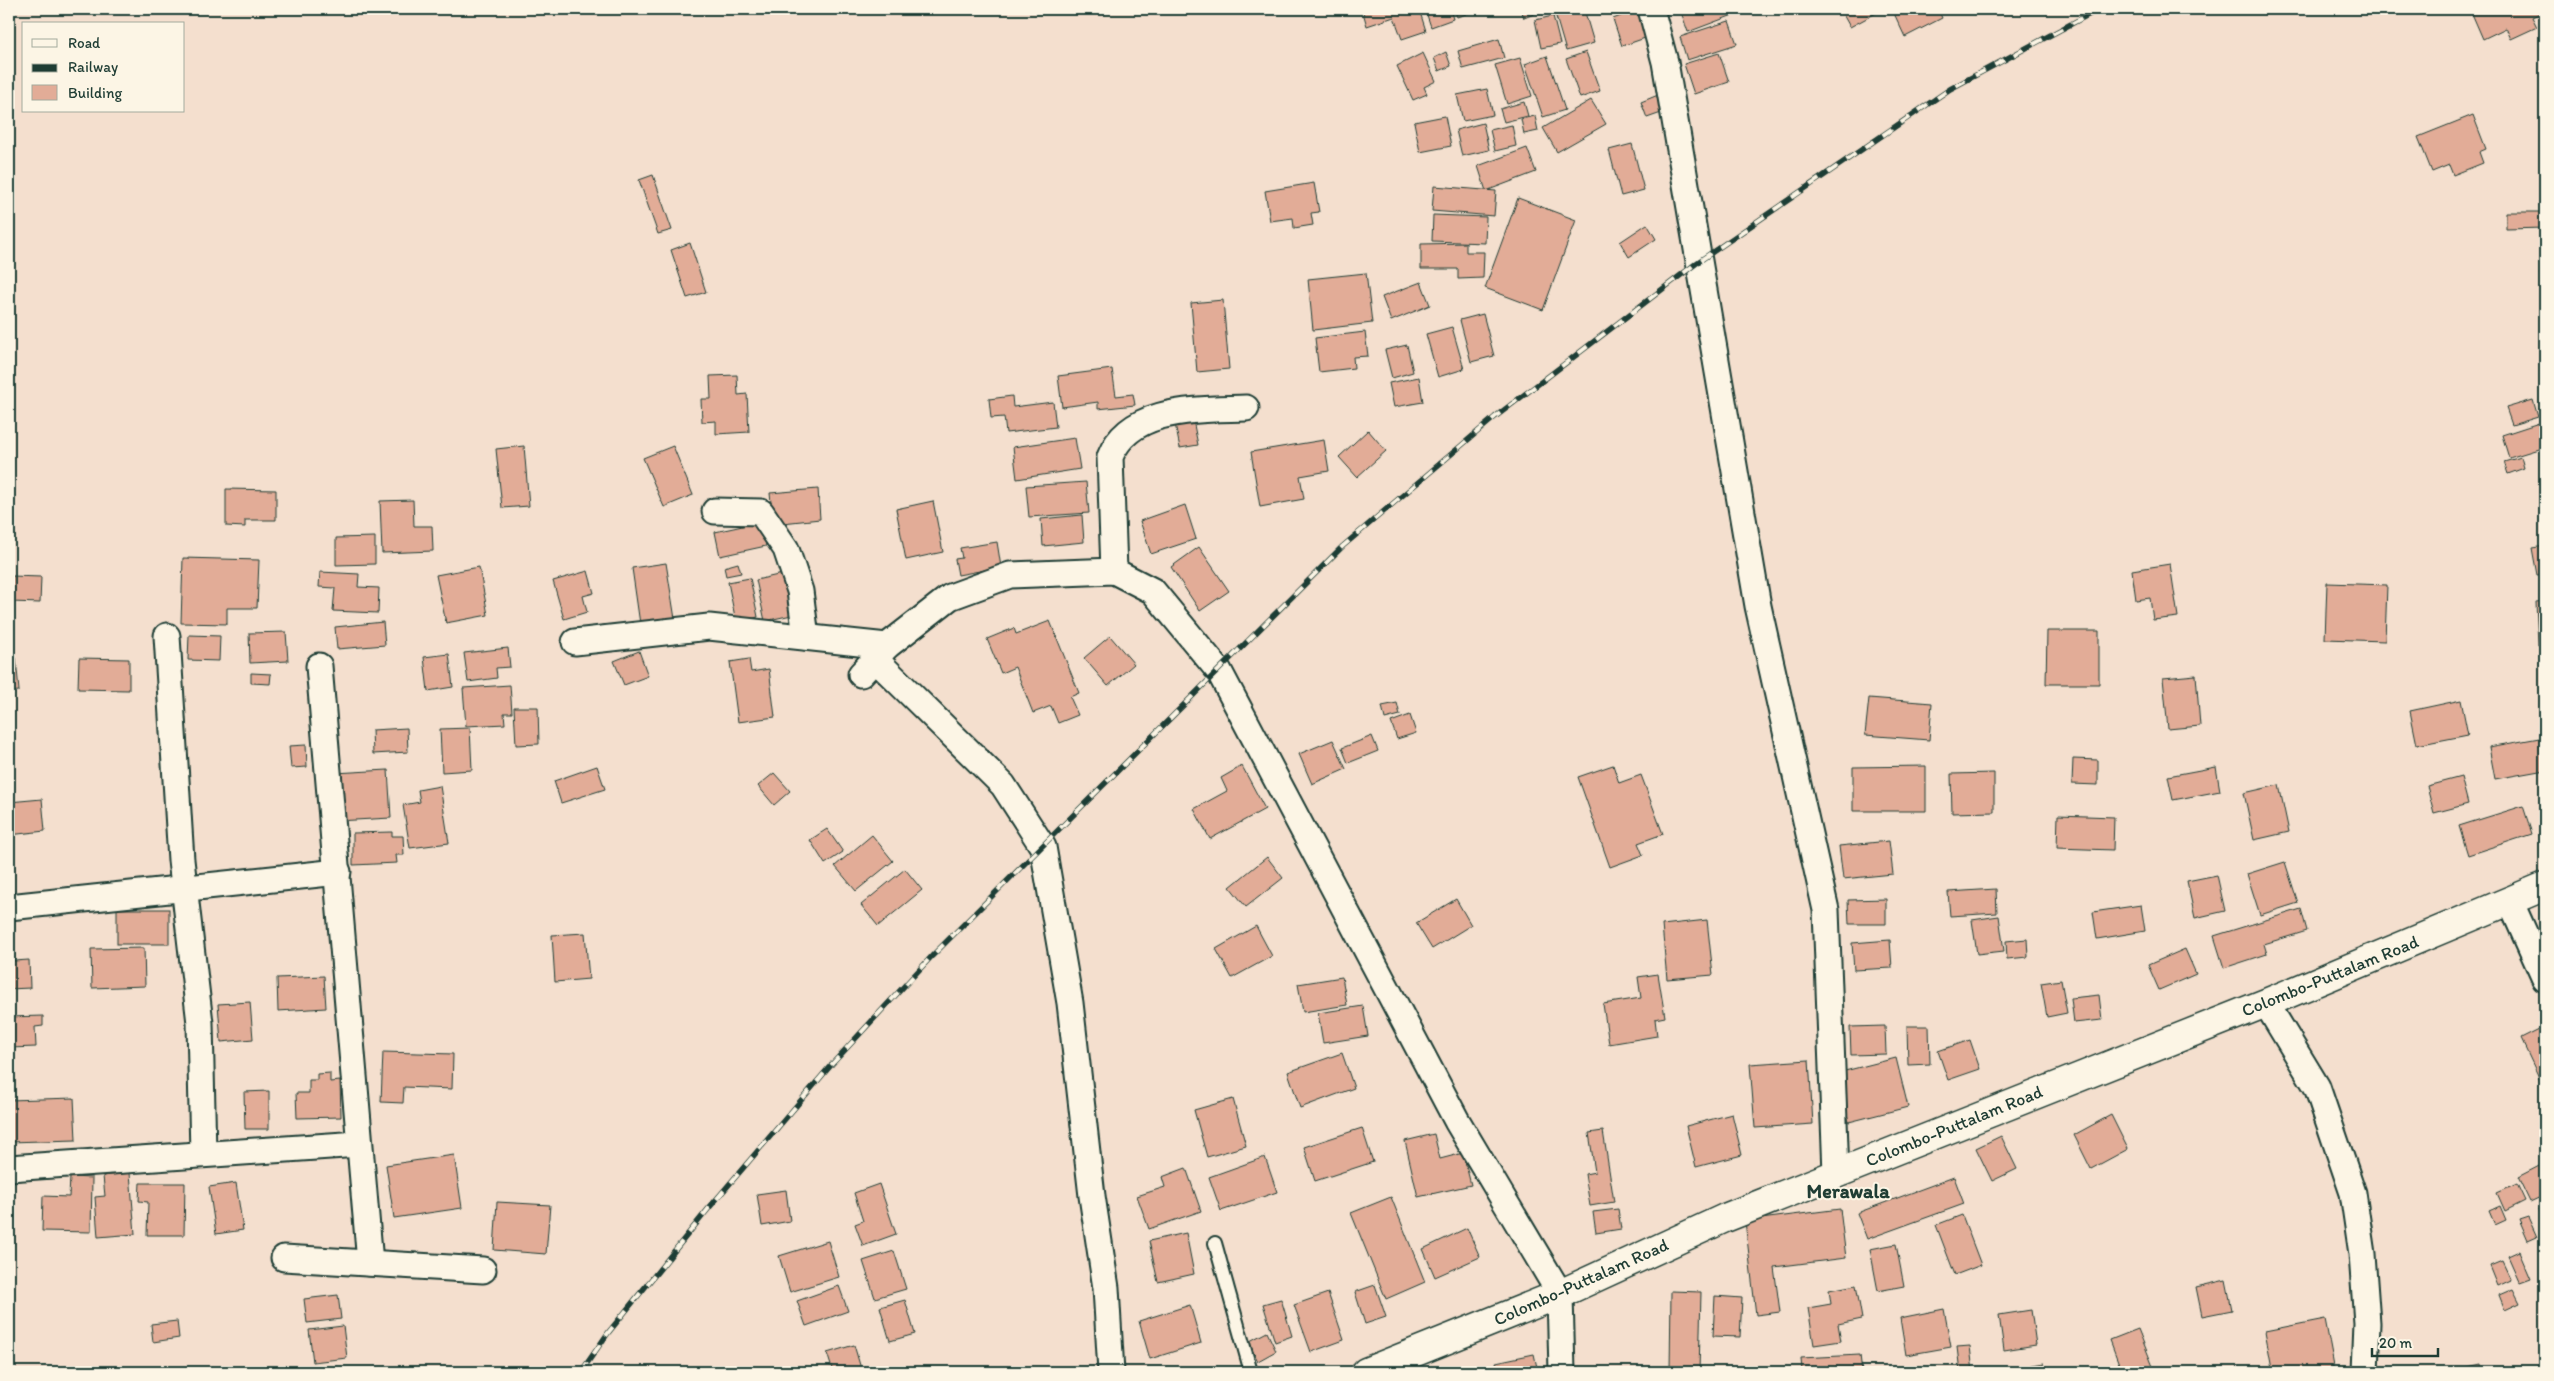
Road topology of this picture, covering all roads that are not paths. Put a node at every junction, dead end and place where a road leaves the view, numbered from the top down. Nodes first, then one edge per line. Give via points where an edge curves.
1 (1652, 9) edge
2 (1246, 408) dead end
3 (716, 512) dead end
4 (1114, 571) junction
5 (167, 636) dead end
6 (806, 637) junction
7 (575, 642) dead end
8 (874, 660) junction
9 (319, 666) dead end
10 (338, 872) junction
11 (2545, 886) edge
12 (184, 888) junction
13 (2510, 901) junction
14 (9, 907) edge
15 (2545, 979) edge
16 (2266, 1003) junction
17 (359, 1144) junction
18 (203, 1154) junction
19 (9, 1168) edge
20 (1836, 1173) junction
21 (1215, 1243) dead end
22 (284, 1258) dead end
23 (370, 1263) junction
24 (483, 1270) dead end
25 (1560, 1294) junction
26 (1112, 1372) edge
27 (1251, 1372) edge
28 (1366, 1372) edge
29 (1562, 1372) edge
30 (2365, 1372) edge

1 - 20 street via 1665,62 1758,606 1826,910
2 - 4 street via 1152,417 1135,426 1115,445 1110,457
3 - 6 street via 761,512 786,549 800,591
4 - 8 street via 1010,575 950,597
4 - 25 street via 1153,591 1219,671 1456,1121
5 - 12 street
6 - 7 street via 709,627
6 - 8 street
8 - 26 street via 1003,785 1043,847 1070,1002 1106,1288
9 - 10 street
10 - 12 street
10 - 17 street
11 - 13 highway, Colombo-Puttalam Road
12 - 14 street
12 - 18 street via 200,1023
13 - 15 street
13 - 16 highway, Colombo-Puttalam Road
16 - 20 highway, Colombo-Puttalam Road
16 - 30 street via 2317,1088 2353,1192 2367,1323
17 - 18 street
17 - 23 street
18 - 19 street
20 - 25 highway, Colombo-Puttalam Road via 1724,1218
21 - 27 lane
22 - 23 street
23 - 24 street
25 - 28 highway, Colombo-Puttalam Road
25 - 29 street

